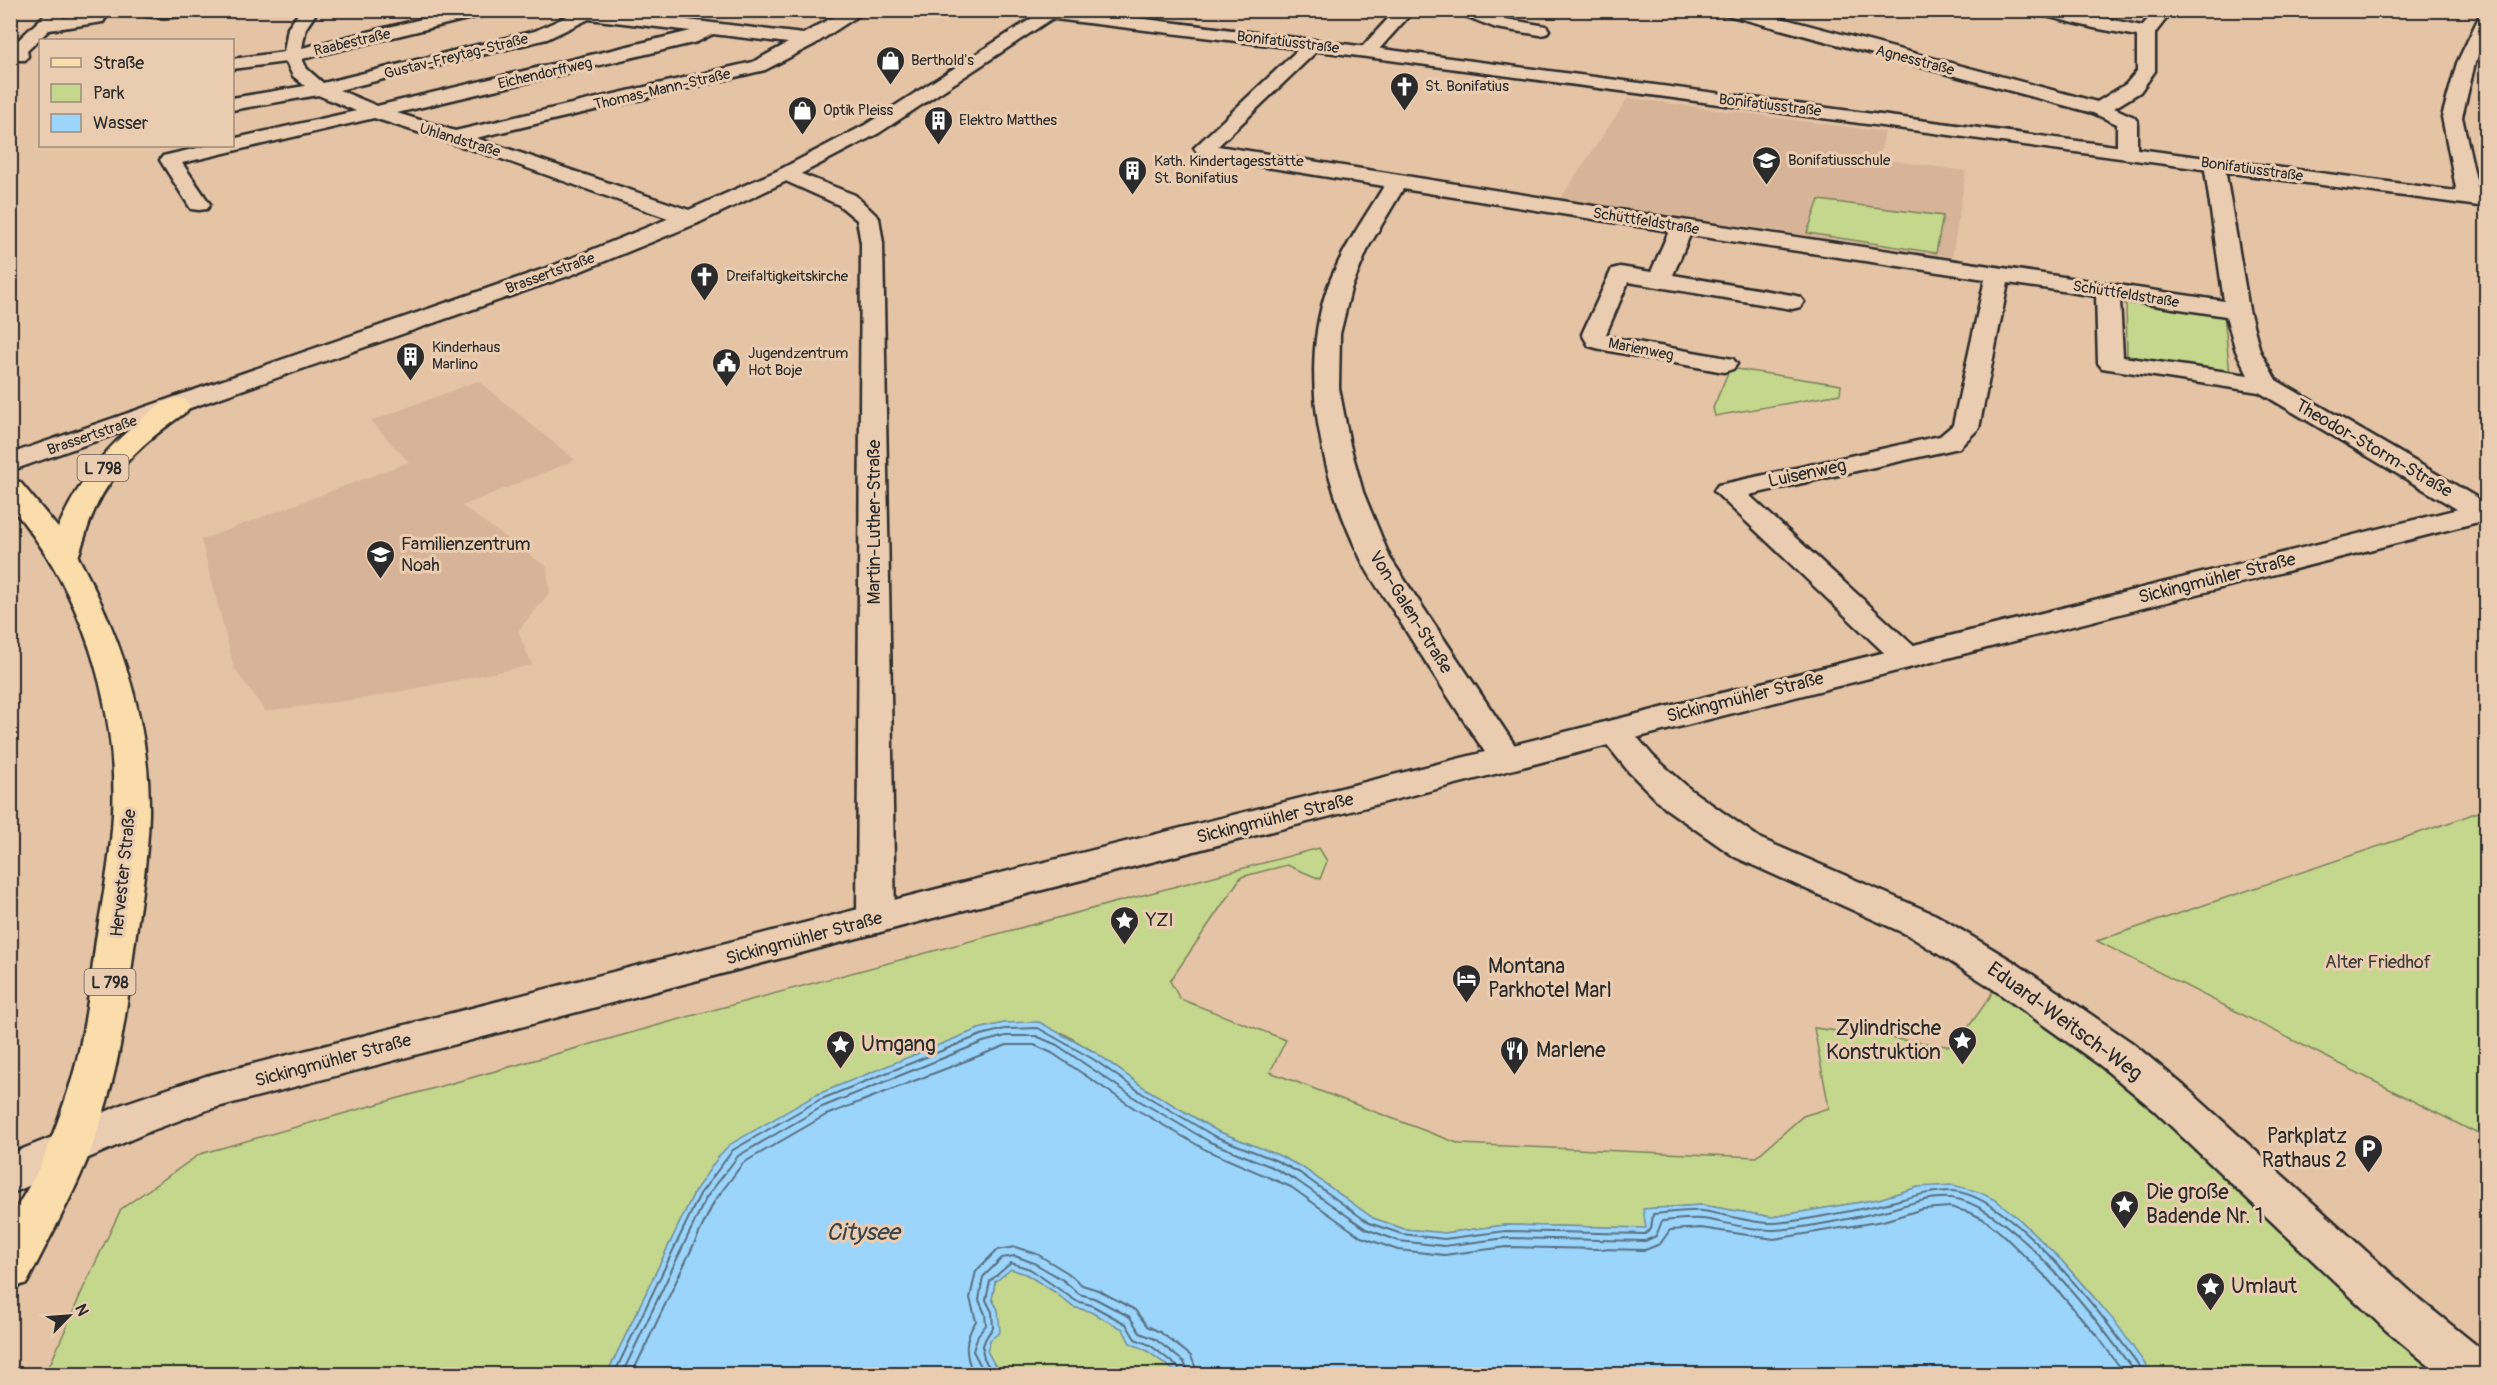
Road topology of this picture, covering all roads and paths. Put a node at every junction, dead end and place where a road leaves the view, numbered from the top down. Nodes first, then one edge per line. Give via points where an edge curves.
1 (60, 10) edge
2 (104, 10) edge
3 (186, 10) edge
4 (310, 10) edge
5 (482, 10) edge
6 (565, 10) edge
7 (859, 10) edge
8 (1022, 10) edge
9 (1406, 10) edge
10 (1466, 10) edge
11 (1730, 10) edge
12 (2044, 10) edge
13 (2165, 10) edge
14 (2475, 10) edge
15 (152, 12) edge
16 (1055, 12) edge
17 (2487, 12) edge
18 (588, 13) junction
19 (2487, 19) edge
20 (45, 25) junction
21 (711, 28) junction
22 (1540, 30) dead end
23 (2146, 32) junction
24 (809, 40) junction
25 (1313, 45) junction
26 (1367, 52) junction
27 (19, 56) dead end
28 (292, 56) junction
29 (234, 64) edge
30 (320, 89) junction
31 (234, 104) edge
32 (2100, 109) junction
33 (378, 113) junction
34 (454, 138) junction
35 (234, 146) edge
36 (228, 147) edge
37 (2127, 152) junction
38 (2214, 164) junction
39 (786, 174) junction
40 (1397, 182) junction
41 (2478, 200) edge
42 (199, 204) dead end
43 (690, 218) junction
44 (1682, 227) junction
45 (1998, 274) junction
46 (1659, 280) junction
47 (2108, 291) junction
48 (1792, 302) dead end
49 (2237, 310) junction
50 (1724, 364) dead end
51 (2266, 385) junction
52 (177, 406) junction
53 (10, 463) edge
54 (10, 488) edge
55 (2484, 511) edge
56 (64, 556) junction
57 (1906, 656) junction
58 (1613, 731) junction
59 (1507, 759) junction
60 (876, 919) junction
61 (70, 1148) junction
62 (10, 1175) edge
63 (10, 1268) edge
64 (2475, 1374) edge

1 - 20 street
2 - 20 street via 97,18
3 - 15 street
4 - 28 street via 297,28
5 - 28 street, Raabestraße
6 - 18 street
7 - 24 street, Thomas-Mann-Straße
8 - 16 street, Bonifatiusstraße
9 - 26 street
10 - 22 street via 1502,24
11 - 32 street, Agnesstraße
12 - 23 street
13 - 23 street
14 - 17 street
16 - 25 street, Bonifatiusstraße
16 - 39 street, Brassertstraße via 872,129
18 - 21 street
18 - 30 street, Gustav-Freytag-Straße via 541,35
19 - 41 street via 2466,63 2452,117
20 - 27 street via 18,50
21 - 24 street
21 - 33 street, Eichendorffweg via 692,38
23 - 32 street via 2146,71 2133,88
24 - 34 street, Thomas-Mann-Straße via 759,66
25 - 26 street, Bonifatiusstraße
25 - 40 street, Schüttfeldstraße via 1204,148
26 - 37 street, Bonifatiusstraße
28 - 29 street, Raabestraße
28 - 30 street, Uhlandstraße via 299,72
30 - 31 street, Gustav-Freytag-Straße
30 - 33 street, Uhlandstraße
32 - 37 street, Agnesstraße via 2127,122
33 - 34 street, Uhlandstraße
33 - 35 street, Eichendorffweg
34 - 43 street, Uhlandstraße
36 - 42 street, Eichendorffweg via 170,160
37 - 38 street, Bonifatiusstraße
38 - 41 street, Bonifatiusstraße
38 - 49 street
39 - 43 street, Brassertstraße
39 - 60 street, Martin-Luther-Straße via 853,205 868,218 872,243
40 - 44 street, Schüttfeldstraße
40 - 59 street, Von-Galen-Straße via 1358,246 1339,289 1328,334 1326,388 1336,445 1349,492 1375,558
43 - 52 street, Brassertstraße via 562,270
44 - 45 street, Schüttfeldstraße
44 - 46 street
45 - 47 street, Schüttfeldstraße
45 - 57 street, Luisenweg via 1966,428 1949,442 1728,491
46 - 48 street, Marienweg
46 - 50 street, Marienweg via 1620,274 1594,334 1598,341
47 - 49 street, Schüttfeldstraße
47 - 51 street, Theodor-Storm-Straße via 2111,363
49 - 51 street via 2248,351
51 - 55 street, Theodor-Storm-Straße
52 - 53 street, Brassertstraße
52 - 56 main road, L 798 via 147,425 102,469 70,531
54 - 56 main road, Hervester Straße / L 798 via 31,508
55 - 57 street, Sickingmühler Straße
56 - 61 main road, Hervester Straße / L 798 via 95,623 119,697 128,749 131,812 99,1055
57 - 58 street, Sickingmühler Straße
58 - 59 street, Sickingmühler Straße
58 - 64 street, Eduard-Weitsch-Weg via 1678,799 1748,848 1922,925 2000,973 2116,1054 2169,1098 2403,1315
59 - 60 street, Sickingmühler Straße
60 - 61 street, Sickingmühler Straße via 206,1093 138,1117
61 - 62 street, Sickingmühler Straße
61 - 63 main road, Hervester Straße / L 798

